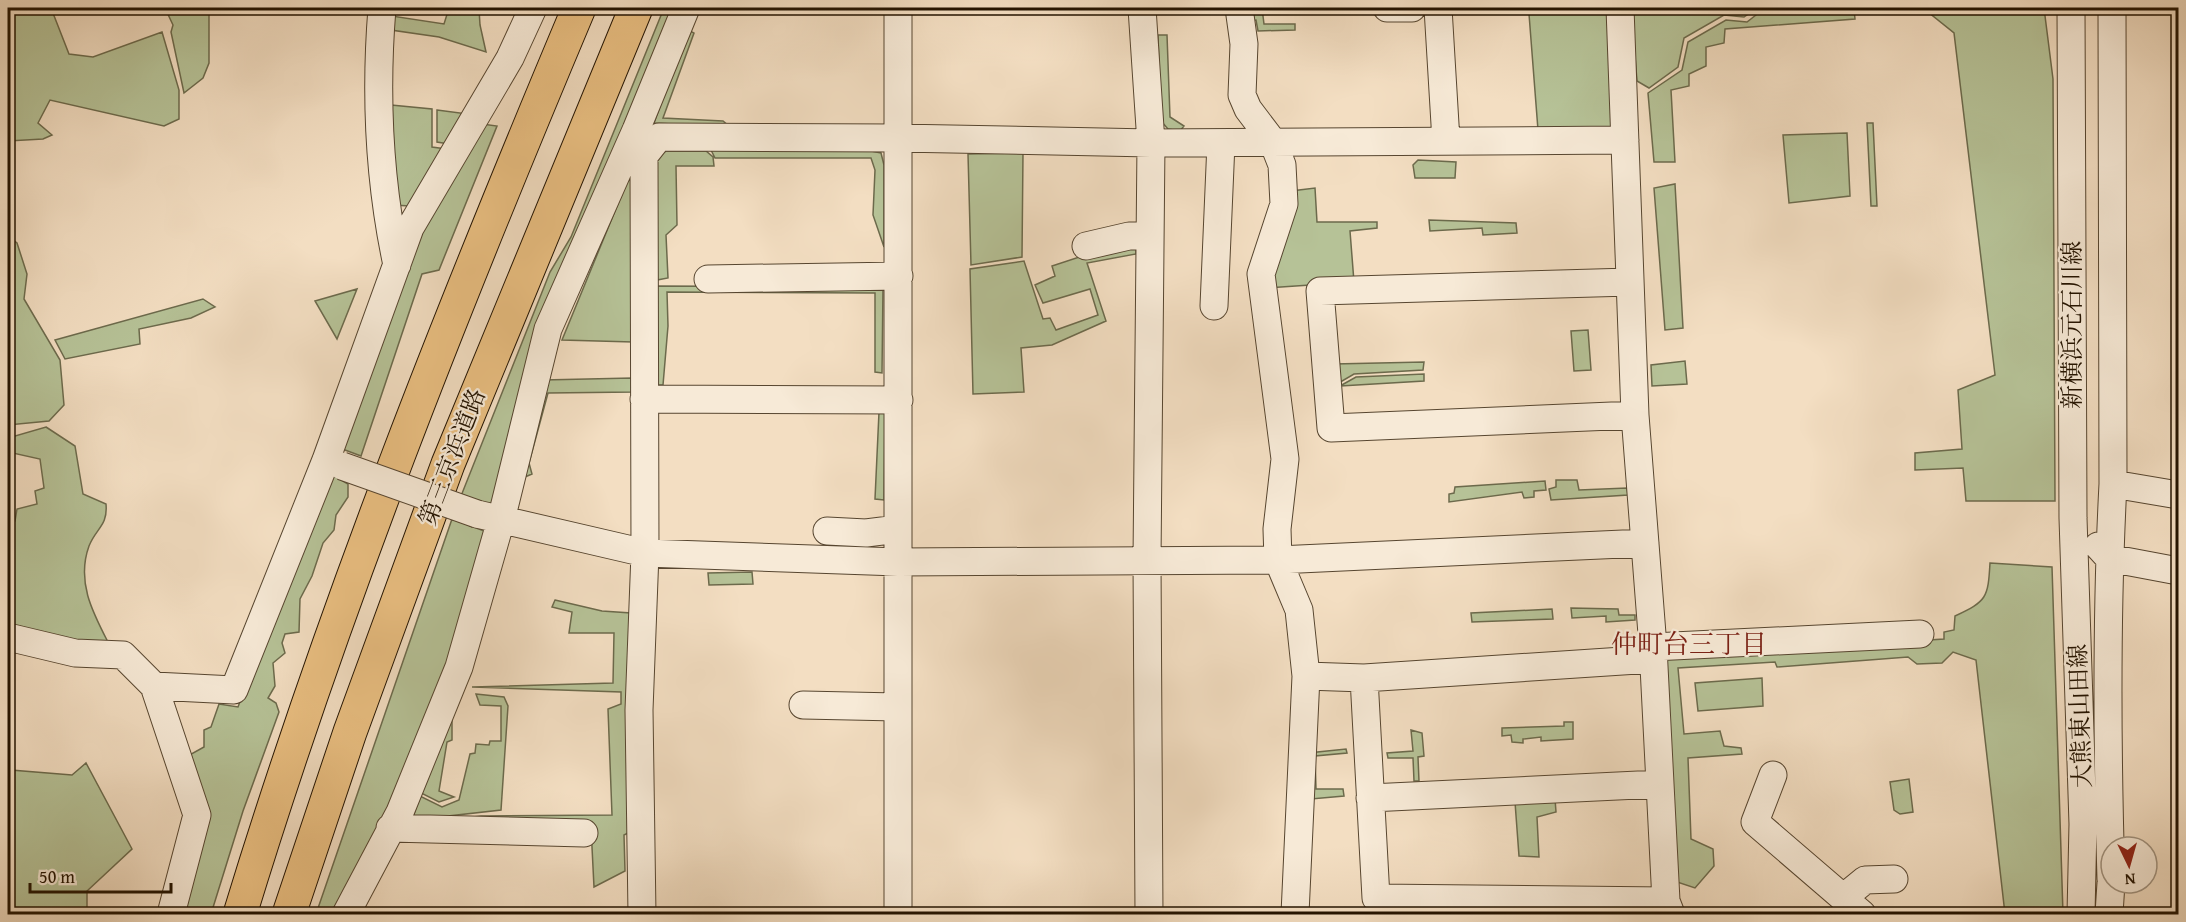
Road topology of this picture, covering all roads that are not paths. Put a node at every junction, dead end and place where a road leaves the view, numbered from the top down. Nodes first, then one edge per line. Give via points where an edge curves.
1 (382, 8) edge
2 (533, 8) edge
3 (579, 8) edge
4 (636, 8) edge
5 (686, 8) edge
6 (898, 8) edge
7 (1142, 8) edge
8 (1239, 8) edge
9 (1387, 8) edge
10 (1412, 8) edge
11 (1438, 8) edge
12 (1620, 8) edge
13 (2071, 8) edge
14 (2112, 8) edge
15 (898, 138) junction
16 (1625, 140) junction
17 (1446, 141) junction
18 (1273, 142) junction
19 (1151, 143) junction
20 (1221, 143) junction
21 (1150, 236) junction
22 (1086, 246) dead end
23 (397, 265) junction
24 (898, 276) junction
25 (708, 279) dead end
26 (1630, 282) junction
27 (1215, 306) dead end
28 (645, 399) junction
29 (898, 400) junction
30 (1635, 415) junction
31 (334, 463) junction
32 (2113, 484) junction
33 (2178, 495) edge
34 (489, 517) junction
35 (2073, 518) junction
36 (898, 529) junction
37 (827, 531) dead end
38 (1645, 543) junction
39 (645, 553) junction
40 (2109, 558) junction
41 (1146, 560) junction
42 (1278, 560) junction
43 (898, 562) junction
44 (2178, 570) edge
45 (1920, 634) dead end
46 (8, 637) edge
47 (1653, 653) junction
48 (1306, 676) junction
49 (1364, 678) junction
50 (154, 686) junction
51 (803, 705) dead end
52 (897, 707) junction
53 (1773, 775) dead end
54 (1659, 784) junction
55 (1370, 798) junction
56 (390, 828) junction
57 (584, 832) dead end
58 (2110, 835) edge
59 (1894, 879) dead end
60 (2110, 895) edge
61 (1852, 906) edge
62 (1668, 908) edge
63 (171, 915) edge
64 (240, 915) edge
65 (290, 915) edge
66 (346, 915) edge
67 (642, 915) edge
68 (898, 915) edge
69 (1149, 915) edge
70 (1295, 915) edge
71 (2080, 915) edge
72 (2109, 915) edge

1 - 23 street via 377,86 383,180
2 - 23 street via 504,68 428,193
3 - 64 highway, 第三京浜道路 via 403,441
4 - 65 highway, 第三京浜道路 via 447,464 350,732
5 - 34 street via 548,329
6 - 15 street
7 - 19 street
8 - 18 street via 1244,44 1242,95
9 - 10 street
11 - 17 street
12 - 16 street
13 - 35 street, 新横浜元石川線
14 - 32 street, 新横浜元石川線
15 - 19 street
15 - 24 street
15 - 28 street via 659,137 644,156
16 - 17 street
16 - 26 street
17 - 18 street
18 - 20 street
18 - 42 street via 1282,165 1284,204 1261,274 1285,459 1277,529
19 - 20 street
19 - 21 street
20 - 27 street
21 - 22 street via 1129,236
21 - 41 street
23 - 31 street
24 - 25 street
24 - 29 street
26 - 30 street
26 - 30 street via 1320,291 1331,428
28 - 29 street
28 - 39 street
29 - 36 street
30 - 38 street
31 - 34 street, bridge
31 - 50 street via 234,690
32 - 33 street
32 - 35 street
32 - 40 street, 新横浜元石川線
34 - 39 street
34 - 56 street via 459,667
35 - 40 street
35 - 71 street, 大熊東山田線 via 2084,824
36 - 37 street via 866,533
36 - 43 street
38 - 42 street
38 - 47 street
39 - 43 street
39 - 67 street via 639,710
40 - 44 street
40 - 58 street, 大熊東山田線
41 - 42 street
41 - 43 street
41 - 69 street
42 - 48 street via 1299,610
43 - 52 street
45 - 47 street
46 - 50 street via 75,653 123,655
47 - 49 street
47 - 54 street
48 - 49 street
48 - 70 street
49 - 55 street
50 - 63 street via 196,816
51 - 52 street
52 - 68 street
53 - 61 street via 1755,822
54 - 55 street
54 - 62 street
55 - 62 street via 1376,898
56 - 57 street
56 - 66 street
59 - 61 street via 1865,880
60 - 72 street, 大熊東山田線

